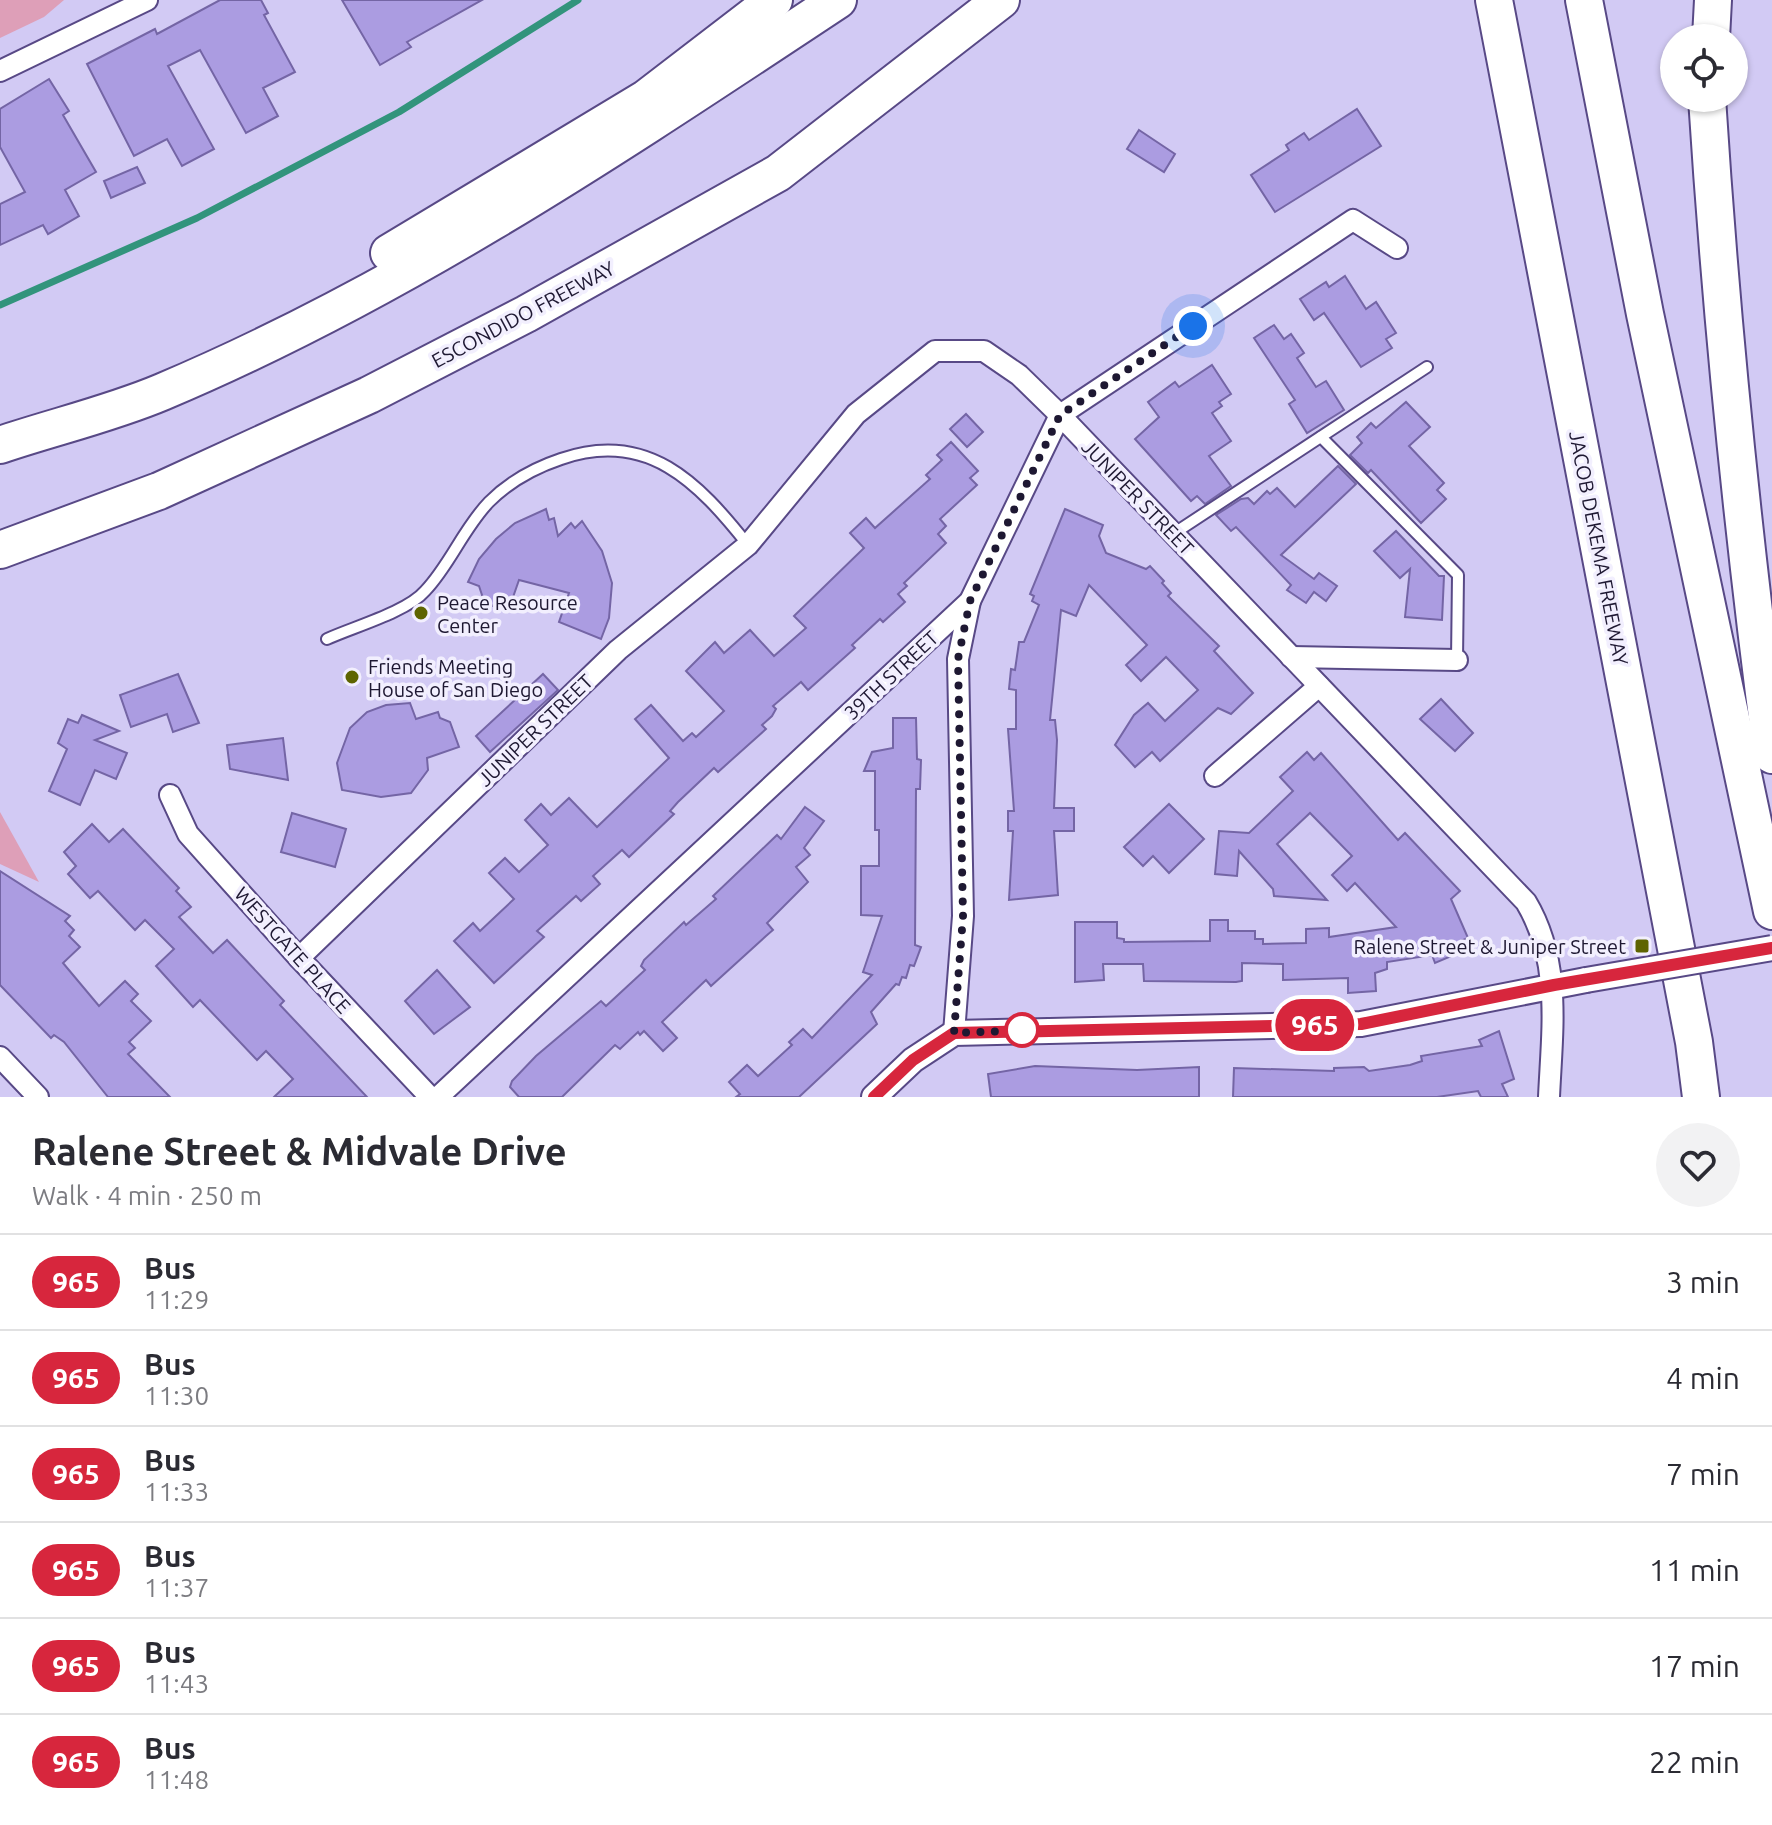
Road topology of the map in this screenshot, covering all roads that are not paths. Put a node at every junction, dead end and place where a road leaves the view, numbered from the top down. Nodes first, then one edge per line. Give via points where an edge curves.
1 (147, 0) edge
2 (774, 0) edge
3 (838, 0) edge
4 (1001, 0) edge
5 (1494, 0) edge
6 (1584, 0) edge
7 (1713, 0) edge
8 (1712, 24) edge
9 (0, 71) edge
10 (1708, 112) edge
11 (1397, 248) dead end
12 (1427, 367) dead end
13 (1060, 415) junction
14 (47, 429) junction
15 (1321, 437) junction
16 (0, 445) edge
17 (1173, 534) junction
18 (748, 545) junction
19 (0, 550) edge
20 (970, 601) junction
21 (327, 639) dead end
22 (1291, 657) junction
23 (1457, 660) joint
24 (1319, 686) junction
25 (1772, 755) edge
26 (1215, 776) dead end
27 (170, 795) dead end
28 (1772, 911) edge
29 (1772, 948) edge
30 (299, 958) junction
31 (1554, 985) junction
32 (954, 1033) junction
33 (0, 1057) edge
34 (38, 1097) edge
35 (430, 1097) edge
36 (438, 1097) edge
37 (874, 1097) edge
38 (1549, 1097) edge
39 (1701, 1097) edge

1 - 9 street
2 - 14 highway via 645,99 409,242 196,360
3 - 14 highway via 516,211 299,330 159,393
4 - 19 highway, ESCONDIDO FREEWAY via 778,173 526,314 369,395 159,491
5 - 39 highway, JACOB DEKEMA FREEWAY
6 - 28 highway
7 - 8 highway
10 - 25 highway via 1723,344
11 - 13 street via 1353,220
12 - 15 lane
13 - 17 street, JUNIPER STREET
13 - 18 street, JUNIPER STREET via 1019,375 984,351 935,351 856,414
13 - 20 street, 39TH STREET
14 - 16 highway
15 - 17 lane
15 - 23 lane via 1458,575
17 - 22 street, JUNIPER STREET
18 - 21 lane via 716,505 678,473 631,450 600,448 538,467 516,480 473,519 425,592
18 - 30 street, JUNIPER STREET via 618,650
20 - 32 street via 958,659 963,916
20 - 36 street, 39TH STREET
22 - 23 street
22 - 24 street, JUNIPER STREET
24 - 26 street
24 - 31 street, JUNIPER STREET via 1526,902 1539,924
27 - 30 street, WESTGATE PLACE via 188,834
29 - 31 street, bridge
30 - 35 street, WESTGATE PLACE
31 - 32 street via 1361,1024
31 - 38 street, JUNIPER STREET
32 - 37 street via 913,1060
33 - 34 street

